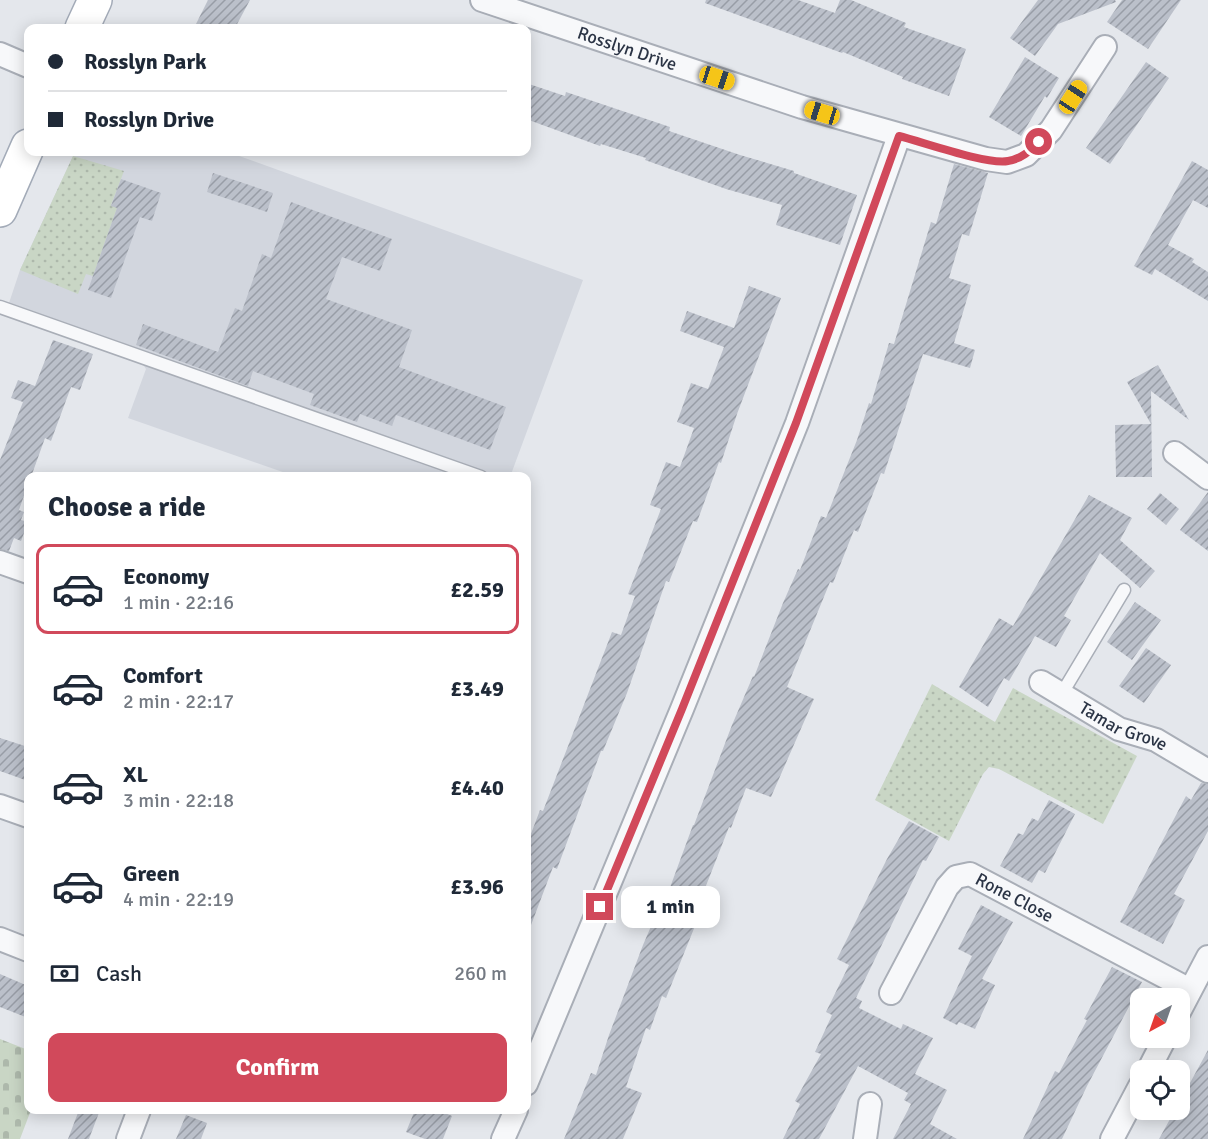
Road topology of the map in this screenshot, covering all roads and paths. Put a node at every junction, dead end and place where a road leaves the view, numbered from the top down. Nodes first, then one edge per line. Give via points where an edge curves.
1 (95, 0) edge
2 (482, 0) edge
3 (84, 24) edge
4 (1105, 47) dead end
5 (0, 54) edge
6 (24, 64) edge
7 (899, 136) junction
8 (24, 155) edge
9 (0, 210) edge
10 (0, 307) edge
11 (1176, 453) dead end
12 (467, 472) edge
13 (1208, 478) edge
14 (0, 562) edge
15 (24, 571) edge
16 (1124, 590) dead end
17 (1041, 682) dead end
18 (1061, 695) junction
19 (1208, 771) edge
20 (0, 806) edge
21 (24, 815) edge
22 (0, 939) edge
23 (24, 948) edge
24 (1208, 957) edge
25 (1186, 988) edge
26 (1190, 990) edge
27 (891, 993) dead end
28 (531, 1072) edge
29 (870, 1104) dead end
30 (1130, 1105) edge
31 (137, 1114) edge
32 (514, 1114) edge
33 (128, 1139) edge
34 (504, 1139) edge
35 (865, 1139) edge
36 (1112, 1139) edge

1 - 3 main road
2 - 7 street, Rosslyn Drive
4 - 7 street, Rosslyn Drive via 1052,130 1026,155 1007,162 986,159
5 - 6 street
7 - 28 street via 792,434
8 - 9 main road
10 - 12 lane
11 - 13 street
14 - 15 street
16 - 18 lane
17 - 18 street, Tamar Grove
18 - 19 street, Tamar Grove via 1119,729 1156,741
20 - 21 street
22 - 23 street
24 - 26 street
25 - 27 street, Rone Close via 970,874 956,877 946,887
29 - 35 street
30 - 36 street
31 - 33 street
32 - 34 street

